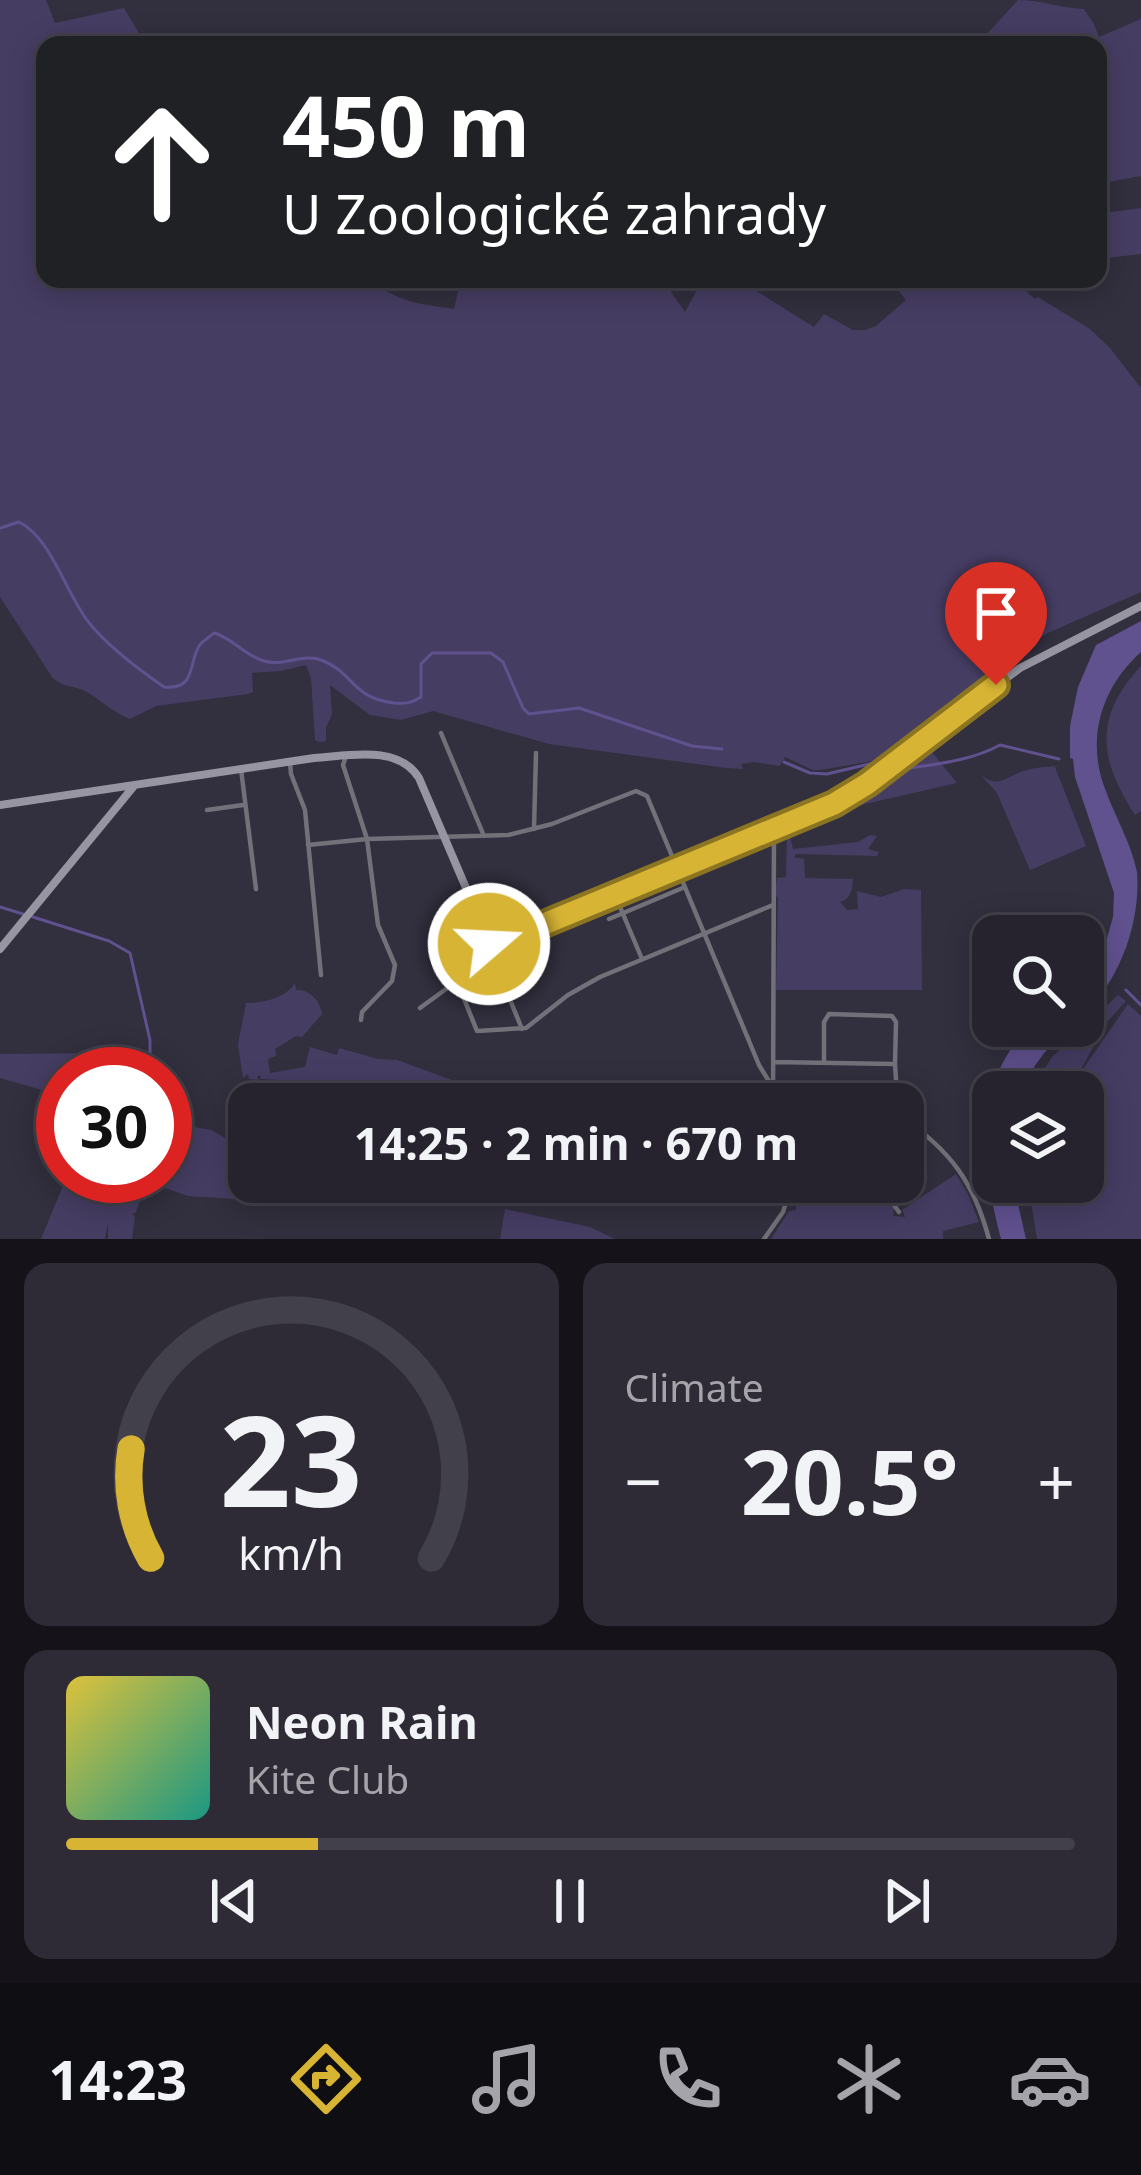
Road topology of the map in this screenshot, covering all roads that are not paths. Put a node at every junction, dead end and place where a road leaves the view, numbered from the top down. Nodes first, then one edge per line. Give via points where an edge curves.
1 (1141, 606) edge
2 (441, 733) dead end
3 (536, 753) dead end
4 (345, 760) junction
5 (290, 761) junction
6 (241, 769) junction
7 (135, 785) junction
8 (0, 805) edge
9 (246, 805) junction
10 (207, 810) dead end
11 (534, 829) junction
12 (774, 830) junction
13 (484, 836) junction
14 (445, 838) junction
15 (367, 839) junction
16 (308, 844) junction
17 (678, 869) junction
18 (685, 887) junction
19 (256, 889) dead end
20 (615, 895) junction
21 (773, 905) junction
22 (622, 913) junction
23 (609, 919) dead end
24 (704, 934) junction
25 (490, 936) junction
26 (0, 949) edge
27 (444, 949) dead end
28 (642, 959) junction
29 (322, 975) dead end
30 (457, 981) junction
31 (420, 1008) dead end
32 (361, 1020) dead end
33 (522, 1029) junction
34 (773, 1062) junction
35 (824, 1063) junction
36 (895, 1064) junction
37 (896, 1080) dead end
38 (770, 1083) edge
39 (773, 1083) edge
40 (924, 1134) edge
41 (785, 1203) edge
42 (892, 1203) edge
43 (899, 1212) dead end
44 (764, 1239) edge
45 (989, 1239) edge

1 - 12 street via 1020,668 843,800
2 - 13 street
3 - 11 street
4 - 5 street
4 - 14 street via 391,757 411,766
4 - 15 street
5 - 6 street
5 - 16 street
6 - 7 street
6 - 9 street
7 - 8 street
7 - 26 street
9 - 10 street
9 - 19 street
11 - 13 street
11 - 17 street via 636,790 647,796
12 - 17 street
12 - 21 street
13 - 14 street
14 - 15 street
14 - 25 street
15 - 16 street
15 - 32 street via 377,925 395,965
16 - 29 street
17 - 18 street
17 - 20 street
18 - 22 street
18 - 24 street
20 - 22 street
20 - 25 street via 514,937
21 - 24 street
21 - 34 street
22 - 23 street
22 - 28 street
24 - 28 street
24 - 38 street
25 - 33 street
27 - 30 street
28 - 33 street via 568,995
30 - 31 street
30 - 33 street via 476,1034
34 - 35 street
34 - 39 street
35 - 36 street
35 - 36 street via 824,1022 834,1013 892,1016
36 - 37 street
40 - 45 street via 960,1170
41 - 44 street
42 - 43 street

